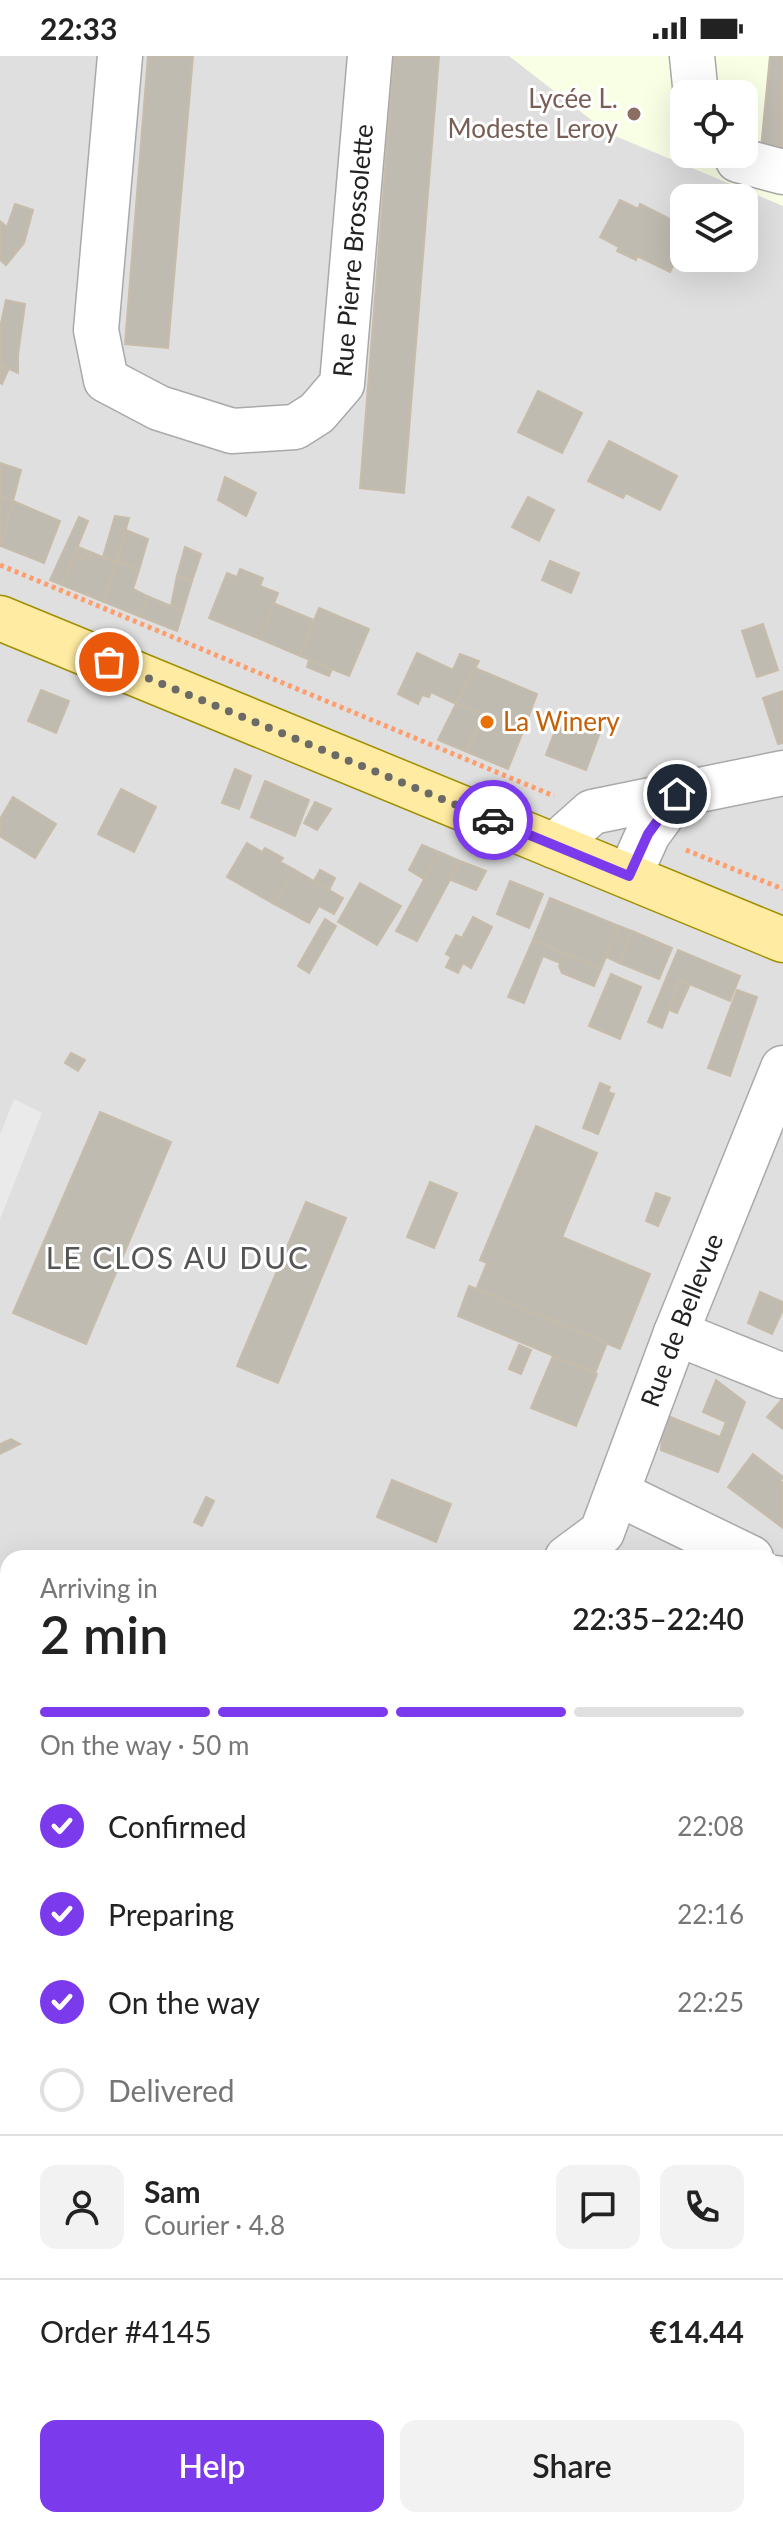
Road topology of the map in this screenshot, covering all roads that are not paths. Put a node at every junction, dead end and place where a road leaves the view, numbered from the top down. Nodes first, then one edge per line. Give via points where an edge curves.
1 (120, 56) edge
2 (370, 56) edge
3 (692, 56) edge
4 (694, 80) edge
5 (758, 165) edge
6 (783, 172) edge
7 (0, 618) edge
8 (783, 773) edge
9 (677, 794) junction
10 (554, 846) junction
11 (629, 876) junction
12 (783, 940) edge
13 (783, 1068) edge
14 (676, 1333) junction
15 (783, 1376) edge
16 (617, 1493) junction
17 (578, 1550) edge
18 (735, 1550) edge

1 - 2 street, Rue Pierre Brossolette via 96,330 106,380 159,408 232,431 295,427 317,413 342,384
3 - 4 street
5 - 6 street
7 - 10 main road
8 - 9 street
9 - 10 street via 592,812
9 - 11 street via 648,834
10 - 11 main road
11 - 12 main road
13 - 14 street, Rue de Bellevue
14 - 15 street
14 - 16 street, Rue de Bellevue
16 - 17 street, Rue de Bellevue via 602,1532
16 - 18 street

